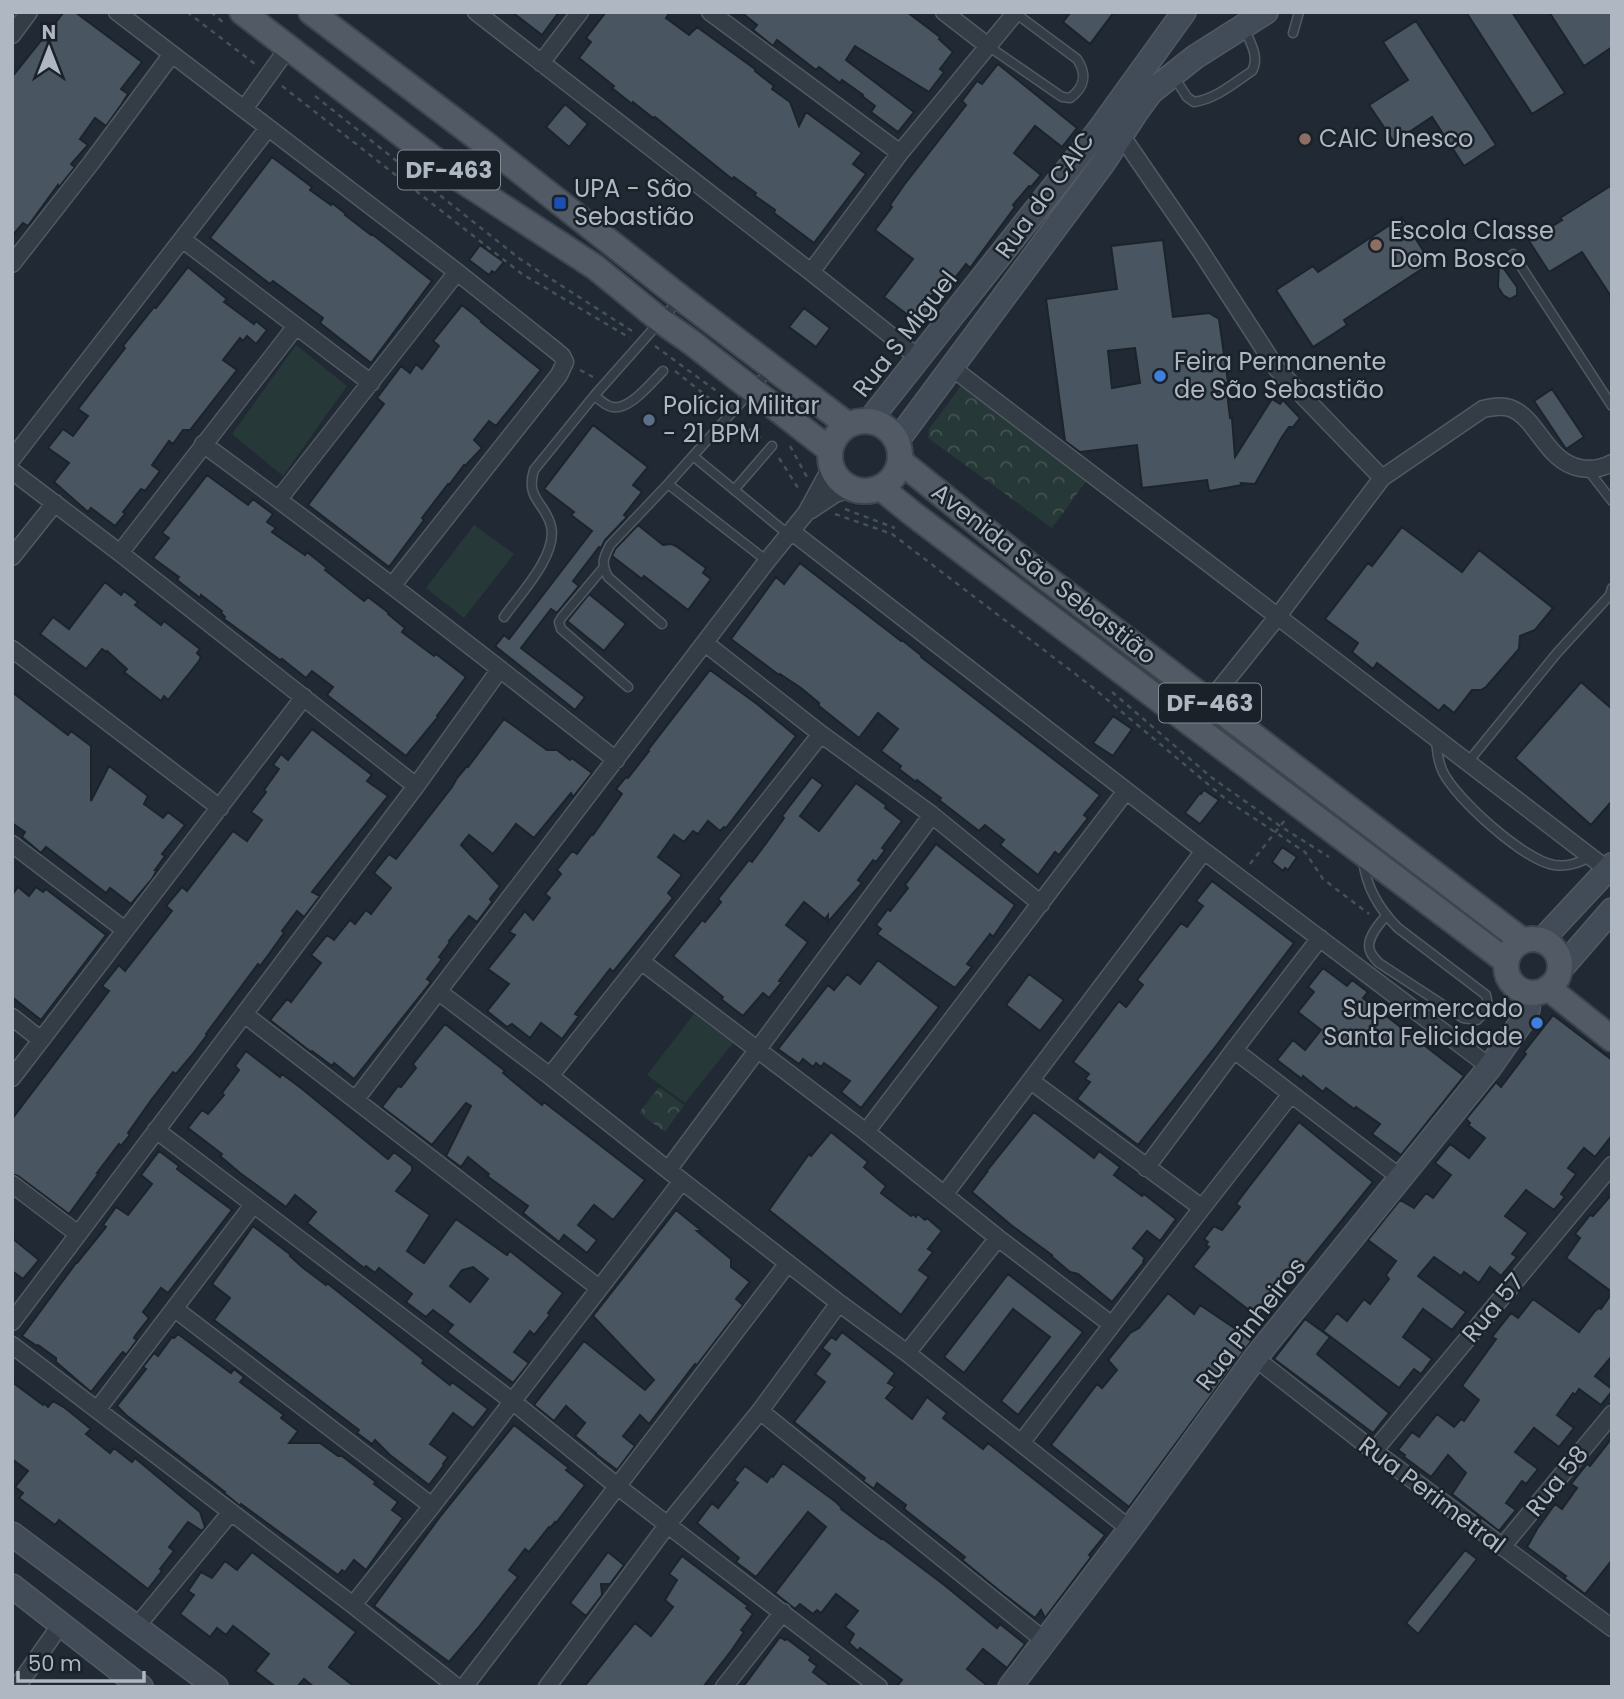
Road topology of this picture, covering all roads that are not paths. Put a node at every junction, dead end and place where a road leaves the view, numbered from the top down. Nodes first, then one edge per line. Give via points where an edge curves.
1 (29, 12) edge
2 (117, 12) edge
3 (242, 12) edge
4 (311, 12) edge
5 (476, 12) edge
6 (580, 12) edge
7 (710, 12) edge
8 (944, 12) edge
9 (1266, 12) edge
10 (1299, 12) edge
11 (1016, 13) edge
12 (1179, 19) edge
13 (1242, 20) edge
14 (1293, 33) dead end
15 (12, 34) edge
16 (988, 46) junction
17 (288, 48) junction
18 (172, 54) junction
19 (1195, 57) junction
20 (541, 63) junction
21 (1172, 75) junction
22 (244, 109) junction
23 (268, 128) junction
24 (1121, 135) junction
25 (483, 142) junction
26 (900, 153) junction
27 (460, 178) junction
28 (182, 239) junction
29 (1513, 254) dead end
30 (12, 264) edge
31 (457, 272) junction
32 (811, 272) junction
33 (681, 298) junction
34 (660, 320) junction
35 (296, 326) junction
36 (920, 359) junction
37 (773, 367) junction
38 (951, 368) junction
39 (667, 369) road end
40 (371, 383) junction
41 (753, 390) junction
42 (594, 396) junction
43 (1612, 406) edge
44 (859, 423) junction
45 (203, 444) junction
46 (772, 446) road end
47 (898, 451) junction
48 (693, 456) junction
49 (12, 459) edge
50 (830, 459) junction
51 (1612, 463) edge
52 (1587, 469) junction
53 (12, 471) edge
54 (1382, 478) junction
55 (668, 484) junction
56 (881, 488) junction
57 (851, 489) junction
58 (734, 490) junction
59 (279, 499) junction
60 (1612, 501) edge
61 (55, 503) junction
62 (810, 509) junction
63 (790, 533) junction
64 (120, 552) junction
65 (12, 557) edge
66 (767, 561) junction
67 (604, 567) junction
68 (392, 586) junction
69 (1612, 588) edge
70 (1278, 616) junction
71 (504, 617) dead end
72 (662, 624) dead end
73 (705, 643) junction
74 (12, 649) edge
75 (500, 668) junction
76 (628, 687) dead end
77 (303, 697) junction
78 (1209, 702) junction
79 (821, 734) junction
80 (1436, 737) junction
81 (616, 760) junction
82 (1468, 762) junction
83 (416, 786) junction
84 (1126, 791) junction
85 (220, 808) junction
86 (932, 816) junction
87 (12, 844) edge
88 (1204, 851) junction
89 (1363, 853) junction
90 (1604, 864) edge
91 (1041, 904) junction
92 (1612, 910) edge
93 (1383, 919) junction
94 (125, 930) junction
95 (1320, 938) junction
96 (1532, 941) junction
97 (642, 961) junction
98 (1506, 961) junction
99 (1549, 983) junction
100 (439, 992) junction
101 (244, 1014) junction
102 (12, 1017) edge
103 (1612, 1021) edge
104 (1612, 1039) edge
105 (41, 1040) junction
106 (757, 1049) junction
107 (1234, 1050) junction
108 (1490, 1067) junction
109 (550, 1076) junction
110 (12, 1078) edge
111 (1031, 1081) junction
112 (1291, 1094) junction
113 (356, 1099) junction
114 (156, 1130) junction
115 (866, 1132) junction
116 (1612, 1166) edge
117 (1146, 1168) junction
118 (668, 1170) junction
119 (1401, 1178) junction
120 (682, 1181) junction
121 (12, 1184) edge
122 (944, 1195) junction
123 (253, 1205) junction
124 (1202, 1208) junction
125 (78, 1234) junction
126 (998, 1238) junction
127 (788, 1263) junction
128 (599, 1288) junction
129 (839, 1303) junction
130 (175, 1310) junction
131 (12, 1322) edge
132 (1112, 1325) junction
133 (12, 1345) edge
134 (907, 1353) junction
135 (1255, 1358) junction
136 (512, 1401) junction
137 (97, 1410) junction
138 (760, 1411) junction
139 (1612, 1414) edge
140 (1021, 1443) junction
141 (1374, 1451) junction
142 (617, 1486) junction
143 (432, 1506) junction
144 (230, 1512) junction
145 (668, 1524) junction
146 (1130, 1529) junction
147 (12, 1534) edge
148 (1502, 1548) junction
149 (12, 1586) edge
150 (353, 1605) junction
151 (783, 1612) junction
152 (1609, 1620) edge
153 (61, 1624) junction
154 (137, 1626) junction
155 (1045, 1641) junction
156 (18, 1687) edge
157 (141, 1687) edge
158 (216, 1687) edge
159 (457, 1687) edge
160 (464, 1687) edge
161 (547, 1687) edge
162 (724, 1687) edge
163 (878, 1687) edge
164 (1010, 1687) edge

1 - 15 street
2 - 18 street
3 - 17 main road, DF-463
4 - 25 main road, DF-463
5 - 20 street
6 - 20 street
7 - 26 street
8 - 16 street
9 - 13 street, Rua do CAIC
10 - 14 lane
11 - 16 street
11 - 16 lane via 1077,59 1083,76 1076,94 1062,97
12 - 19 street via 1178,39
12 - 36 street, Rua S Miguel via 1099,130
13 - 19 street, Rua do CAIC
13 - 21 lane via 1255,58 1252,71 1215,96 1194,102
16 - 26 street
17 - 22 street
17 - 27 main road, DF-463
18 - 22 street
18 - 30 street
19 - 21 street, Rua do CAIC
20 - 32 street
21 - 24 street, Rua do CAIC via 1151,92
22 - 23 street
23 - 28 street
23 - 31 street
24 - 38 street, Rua do CAIC
24 - 54 street via 1277,369
25 - 27 main road via 476,168
25 - 33 main road, DF-463
26 - 32 street
27 - 34 main road, DF-463 via 595,267
28 - 35 street
28 - 49 street
29 - 43 lane
31 - 40 street
31 - 68 street via 555,349 565,362
32 - 36 street
33 - 34 lane
33 - 37 main road, DF-463
34 - 41 main road, DF-463
34 - 42 lane
35 - 40 street
35 - 45 street
36 - 44 street, Rua S Miguel
37 - 41 lane
37 - 44 main road, DF-463
38 - 47 street, Rua do CAIC
38 - 70 street
39 - 42 lane via 629,404 610,407
40 - 59 street
41 - 48 lane
41 - 50 main road, DF-463
42 - 71 lane via 534,470 530,482 550,523 549,550
44 - 47 main road, DF-463 via 886,428
44 - 50 main road via 836,436
45 - 59 street
45 - 64 street
46 - 58 lane
47 - 56 main road via 894,477
47 - 78 main road, Avenida São Sebastião / DF-463 via 1029,565
48 - 55 lane
48 - 58 lane
50 - 57 main road, DF-463 via 839,480
50 - 62 street
51 - 52 street
52 - 54 street via 1571,466 1553,453 1524,416 1497,406 1483,409
52 - 60 lane
53 - 61 street
54 - 70 street
55 - 66 lane
55 - 67 lane via 610,545
56 - 57 main road
56 - 89 main road, Avenida São Sebastião / DF-463
57 - 62 street
58 - 63 lane
59 - 68 street
61 - 64 street
61 - 65 street
62 - 63 street
63 - 66 street
63 - 84 street
64 - 77 street
66 - 73 street
67 - 72 lane via 608,577
67 - 76 lane via 559,622 561,629
68 - 75 street
69 - 82 lane
70 - 78 street
70 - 80 street
73 - 79 street
73 - 81 street
74 - 85 street
75 - 81 street
75 - 83 street
77 - 83 street
77 - 85 street
78 - 96 main road, Avenida São Sebastião / DF-463
79 - 86 street
79 - 97 street
80 - 82 street
80 - 90 lane via 1443,772 1456,792 1490,825 1551,864
81 - 100 street
82 - 90 street
83 - 101 street
84 - 88 street
84 - 91 street
85 - 94 street
86 - 91 street
86 - 106 street
87 - 94 street
88 - 95 street
88 - 111 street
89 - 93 lane via 1368,886
89 - 98 main road, Avenida São Sebastião / DF-463
90 - 96 street
91 - 115 street
92 - 99 street
93 - 93 lane via 1486,995 1488,1001 1477,1020 1463,1018 1379,963 1368,945
94 - 105 street
95 - 107 street
95 - 108 street
96 - 98 main road via 1513,947
96 - 99 main road via 1555,950 1559,960
97 - 106 street
97 - 109 street
98 - 99 main road via 1507,976 1516,988
99 - 103 main road
99 - 104 main road
99 - 108 street, Rua Pinheiros
100 - 109 street
100 - 113 street
101 - 113 street
101 - 114 street
102 - 105 street
105 - 110 street
106 - 115 street
106 - 118 street
107 - 112 street
107 - 117 street
108 - 119 street, Rua Pinheiros
109 - 118 street
111 - 117 street
111 - 122 street
112 - 119 street
112 - 124 street
113 - 128 street
114 - 123 street
114 - 125 street
115 - 122 street
116 - 141 street, Rua 57
117 - 124 street
118 - 120 street
119 - 135 street, Rua Pinheiros
120 - 127 street
120 - 128 street
121 - 125 street
122 - 126 street
123 - 130 street
123 - 136 street
124 - 132 street
125 - 131 street
126 - 132 street
126 - 134 street
127 - 129 street
127 - 142 street
128 - 136 street
129 - 134 street
129 - 138 street
130 - 137 street
130 - 143 street
132 - 140 street
133 - 137 street
134 - 140 street
135 - 141 street, Rua Perimetral
135 - 146 street, Rua Pinheiros
136 - 142 street
136 - 143 street
137 - 144 street
138 - 145 street
138 - 155 street
139 - 148 street, Rua 58
140 - 146 street
141 - 148 street, Rua Perimetral
142 - 145 street
142 - 160 street
143 - 150 street
144 - 150 street
144 - 154 street
145 - 151 street
145 - 161 street
146 - 155 street, Rua Pinheiros
147 - 154 street
148 - 152 street, Rua Perimetral
149 - 153 street
150 - 159 street
151 - 162 street
151 - 163 street
153 - 156 street
153 - 157 street
154 - 158 street
155 - 164 street, Rua Pinheiros

